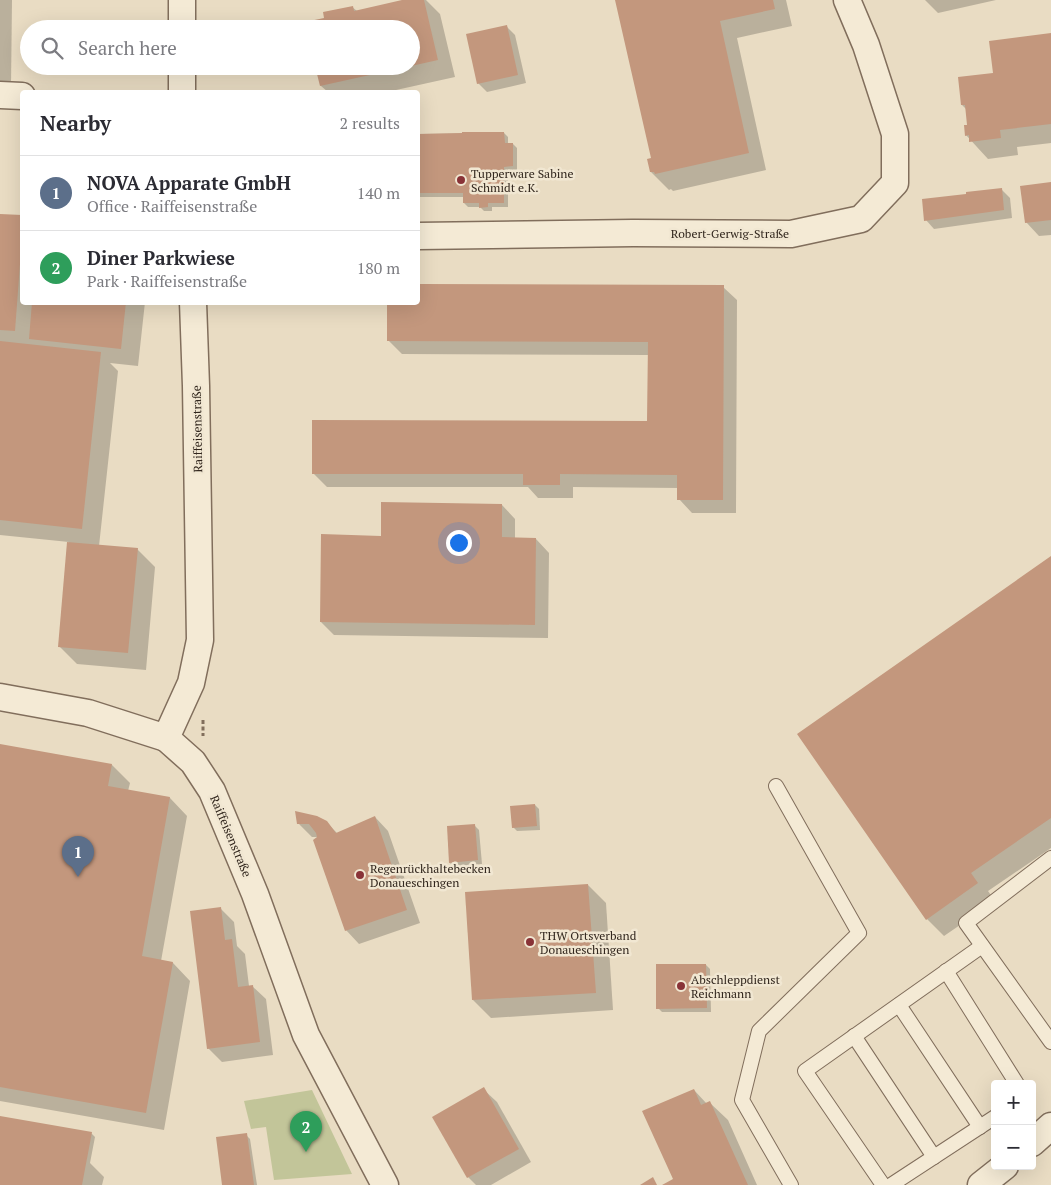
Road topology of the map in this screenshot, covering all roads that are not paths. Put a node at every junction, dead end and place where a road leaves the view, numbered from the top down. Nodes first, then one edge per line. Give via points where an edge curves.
1 (182, 0) edge
2 (847, 0) edge
3 (182, 20) edge
4 (182, 75) edge
5 (182, 90) edge
6 (0, 95) edge
7 (20, 96) edge
8 (420, 236) edge
9 (193, 305) edge
10 (0, 697) edge
11 (166, 738) junction
12 (776, 786) dead end
13 (1051, 858) edge
14 (982, 946) junction
15 (946, 971) junction
16 (899, 1005) junction
17 (854, 1036) junction
18 (1051, 1042) edge
19 (1015, 1080) edge
20 (991, 1120) edge
21 (1051, 1126) edge
22 (980, 1127) junction
23 (1036, 1139) edge
24 (934, 1157) junction
25 (1000, 1170) edge
26 (385, 1185) edge
27 (790, 1185) edge
28 (883, 1185) edge
29 (891, 1185) edge
30 (981, 1185) edge

1 - 3 street
2 - 8 street, Robert-Gerwig-Straße via 866,45 894,134 895,183 861,219 791,234
4 - 5 street
6 - 7 street
9 - 11 street, Raiffeisenstraße via 200,640 192,684
10 - 11 street via 88,713
11 - 26 street, Raiffeisenstraße via 193,762 212,791 255,894 306,1034
12 - 27 lane via 859,933 759,1031 742,1100
13 - 14 lane via 966,923
14 - 15 lane
14 - 18 lane
15 - 16 lane
15 - 19 lane
16 - 17 lane
16 - 22 lane
17 - 24 lane
17 - 28 lane via 805,1071
20 - 22 lane
21 - 23 street
22 - 24 lane
24 - 29 lane
25 - 30 street

